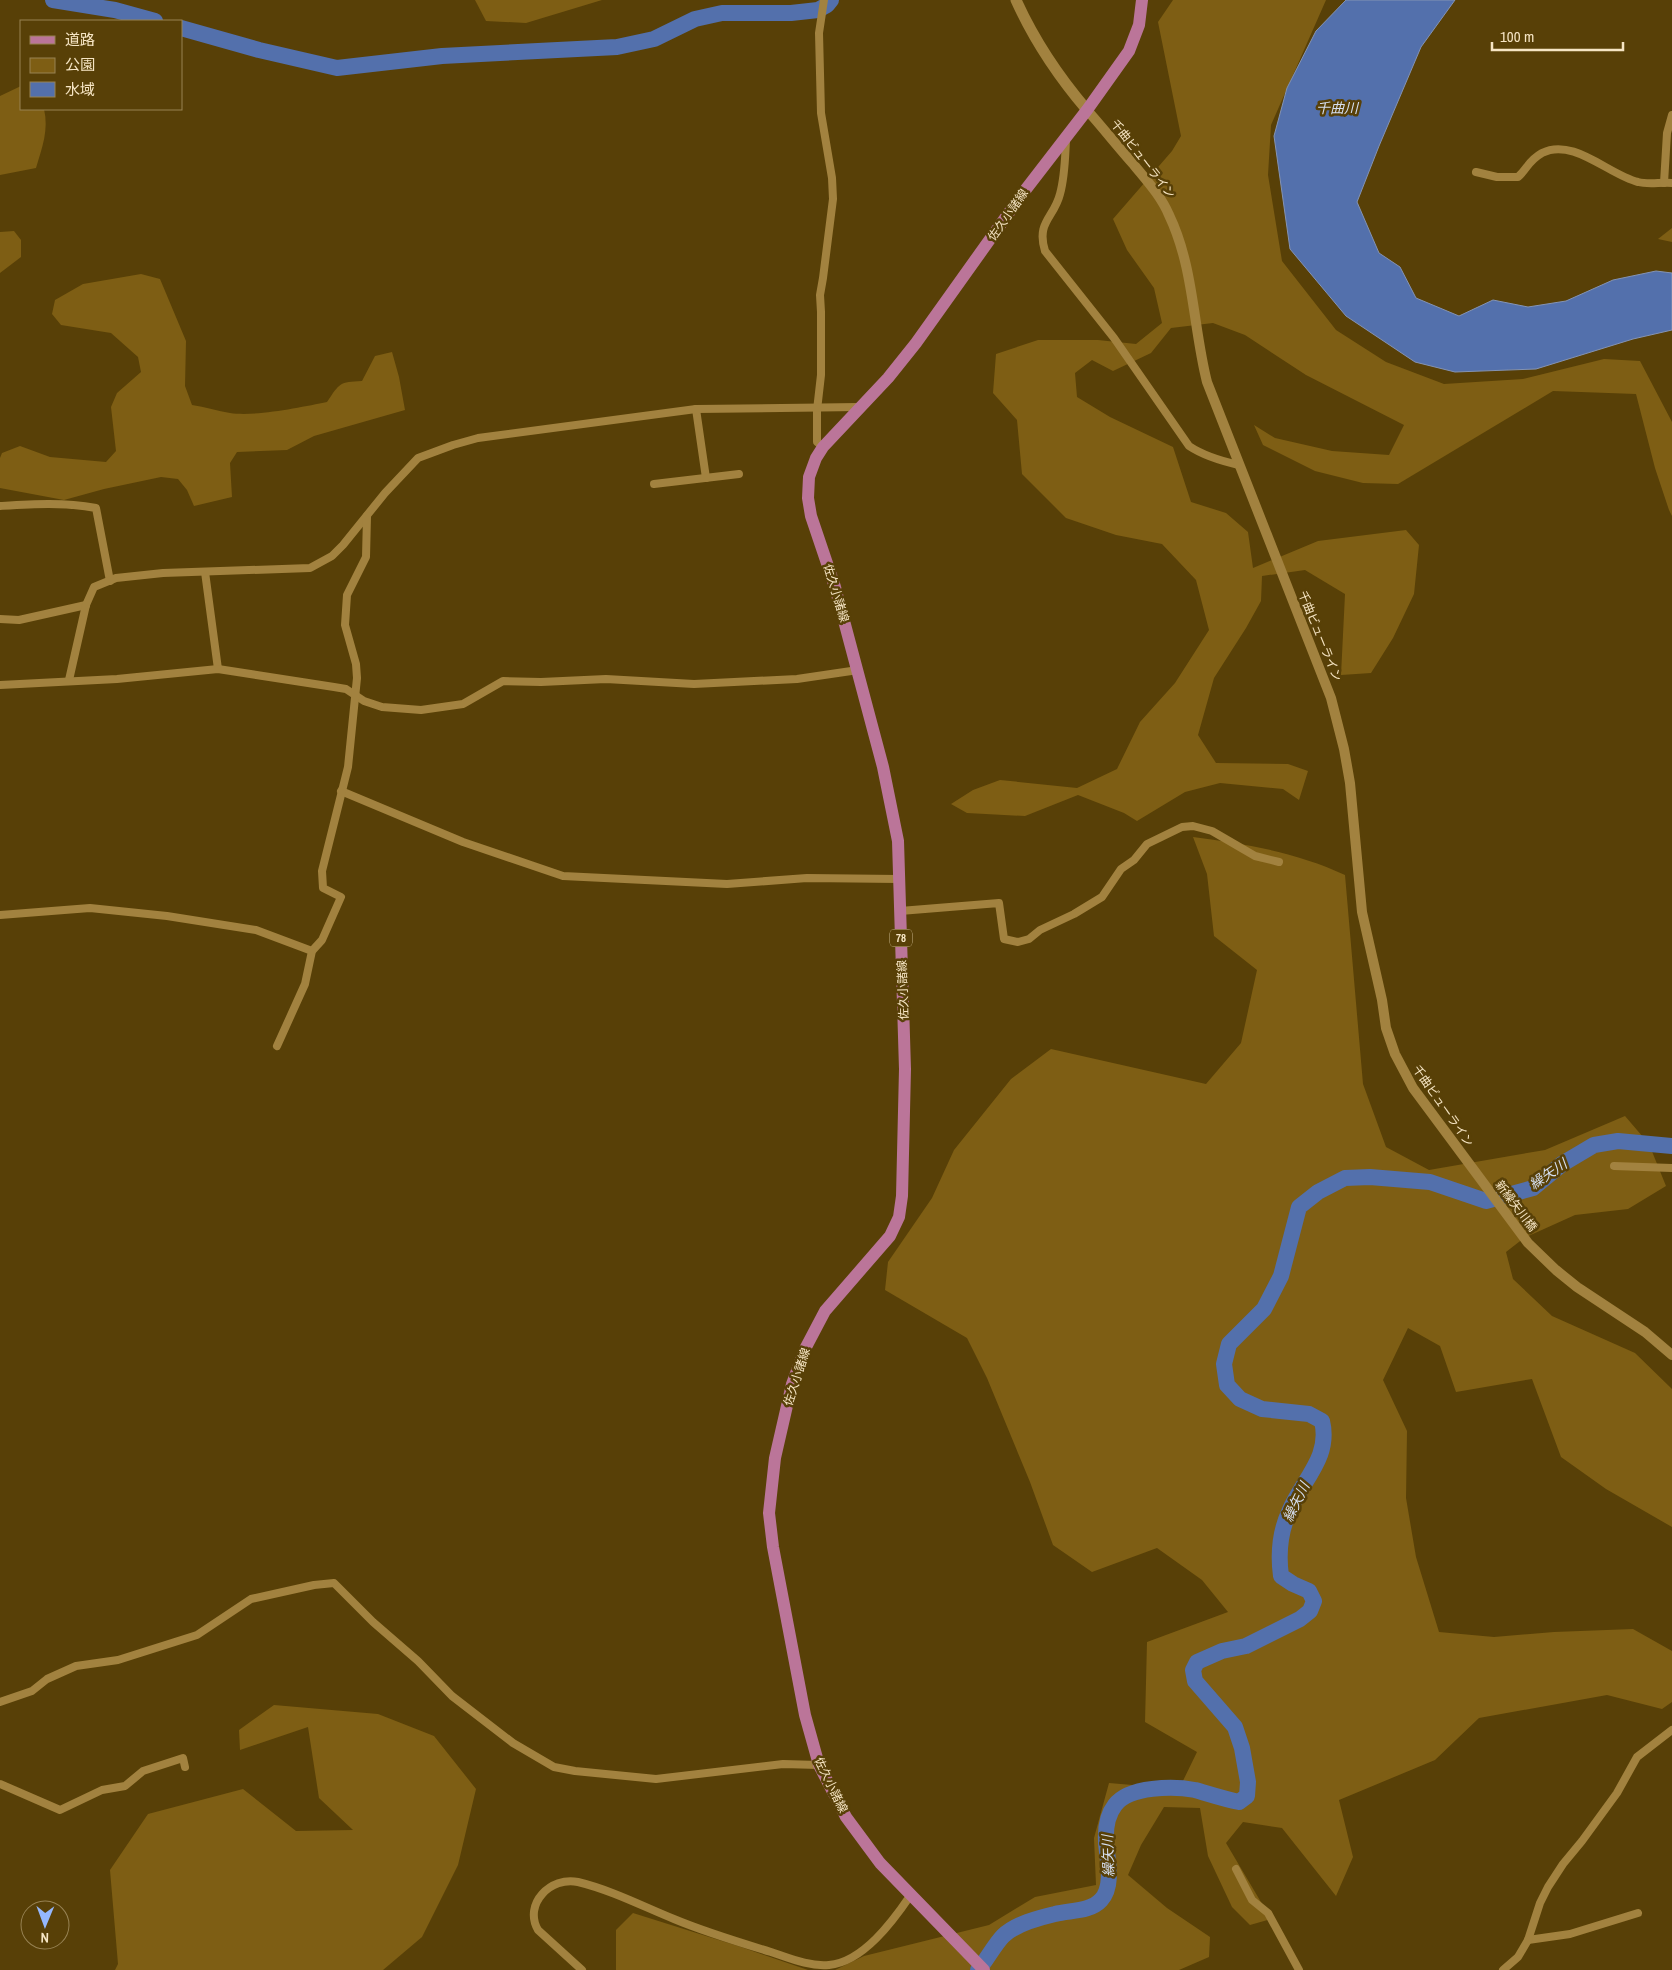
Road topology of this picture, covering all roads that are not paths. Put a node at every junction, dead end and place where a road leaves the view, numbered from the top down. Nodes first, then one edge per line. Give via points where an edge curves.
1 (824, 0) edge
2 (1016, 0) edge
3 (1142, 0) edge
4 (1087, 110) junction
5 (1672, 115) edge
6 (1066, 138) junction
7 (1476, 172) dead end
8 (1668, 183) edge
9 (818, 407) junction
10 (859, 407) junction
11 (696, 409) junction
12 (823, 447) junction
13 (1239, 465) junction
14 (739, 474) dead end
15 (706, 478) junction
16 (654, 484) dead end
17 (0, 506) edge
18 (367, 516) junction
19 (205, 572) junction
20 (110, 581) junction
21 (86, 605) junction
22 (0, 620) edge
23 (218, 669) junction
24 (858, 670) junction
25 (70, 680) junction
26 (0, 685) edge
27 (356, 696) junction
28 (341, 791) junction
29 (1279, 862) dead end
30 (899, 879) junction
31 (900, 911) junction
32 (0, 915) edge
33 (312, 951) junction
34 (277, 1046) dead end
35 (1614, 1166) dead end
36 (1672, 1168) edge
37 (1484, 1185) joint
38 (1672, 1356) edge
39 (0, 1702) edge
40 (1672, 1730) edge
41 (819, 1765) junction
42 (186, 1767) dead end
43 (0, 1784) edge
44 (1236, 1869) dead end
45 (910, 1896) junction
46 (1638, 1912) dead end
47 (1528, 1940) junction
48 (582, 1970) edge
49 (984, 1970) edge
50 (1299, 1970) edge
51 (1503, 1970) edge

1 - 9 street via 819,33 821,113 833,200 820,295
2 - 4 main road via 1030,31
3 - 4 main road, 佐久小諸線 / 78 via 1139,25 1129,51
4 - 6 main road, 佐久小諸線 / 78
4 - 13 street, 千曲ビューライン via 1152,187 1169,213 1188,272 1207,382
5 - 8 street via 1667,133
6 - 10 main road, 佐久小諸線 / 78 via 1022,193 916,343
6 - 13 street via 1060,197 1044,225 1041,238 1045,252 1114,338 1189,446 1199,453
7 - 8 street via 1518,177 1533,159 1544,152 1560,149 1590,157 1636,182
9 - 10 street
9 - 11 street
9 - 12 street via 817,442
10 - 12 main road, 佐久小諸線 / 78
11 - 15 street
11 - 18 street via 453,444 418,458
12 - 24 main road, 佐久小諸線 / 78 via 809,477 808,498
13 - 37 street, 千曲ビューライン via 1331,698 1342,740 1350,783 1362,912 1386,1028 1413,1088
14 - 15 street
15 - 16 street
17 - 20 street via 40,503 96,508
18 - 19 street via 332,556 310,568
18 - 27 street via 366,557 347,595 345,625 356,664
19 - 20 street via 163,573
19 - 23 street
20 - 21 street via 94,587
21 - 22 street via 19,620
21 - 25 street
23 - 25 street
23 - 27 street via 346,689
24 - 27 street via 797,679 694,684 606,679 503,681 463,704 421,710 382,707
24 - 30 main road, 佐久小諸線 / 78 via 893,810
25 - 26 street
27 - 28 street via 348,768
28 - 30 street via 463,842 563,876 727,884 807,878
28 - 33 street via 322,871 324,888 341,896 322,940
29 - 31 street via 1256,856 1212,831 1182,827 1147,844 1134,860 1121,869 1102,896 1018,942 1004,939 999,903
30 - 31 main road, 佐久小諸線 / 78
31 - 41 main road, 佐久小諸線 / 78 via 905,1068 899,1217 879,1251 825,1311 805,1349 792,1384 771,1484 769,1513 773,1547 805,1715
32 - 33 street via 90,908 168,916 256,930
33 - 34 street via 305,984
35 - 36 street
37 - 38 street, 新繰矢川橋 via 1528,1243 1556,1270 1645,1332
39 - 41 street via 32,1691 47,1679 76,1666 118,1660 197,1634 251,1599 334,1583 452,1696 513,1743 554,1767 656,1780 783,1764
40 - 47 street via 1637,1757 1617,1793 1563,1864 1540,1903
41 - 45 main road, 佐久小諸線 / 78 via 846,1817 880,1863
42 - 43 street via 183,1758 143,1771 125,1786 102,1790 60,1810
44 - 50 street via 1252,1900 1268,1913
45 - 48 street via 890,1925 869,1944 844,1962 817,1966 676,1920 601,1889 578,1882 564,1882 552,1886 542,1895 533,1908 533,1922
45 - 49 main road, 佐久小諸線 / 78
46 - 47 street via 1570,1934
47 - 51 street via 1518,1957

